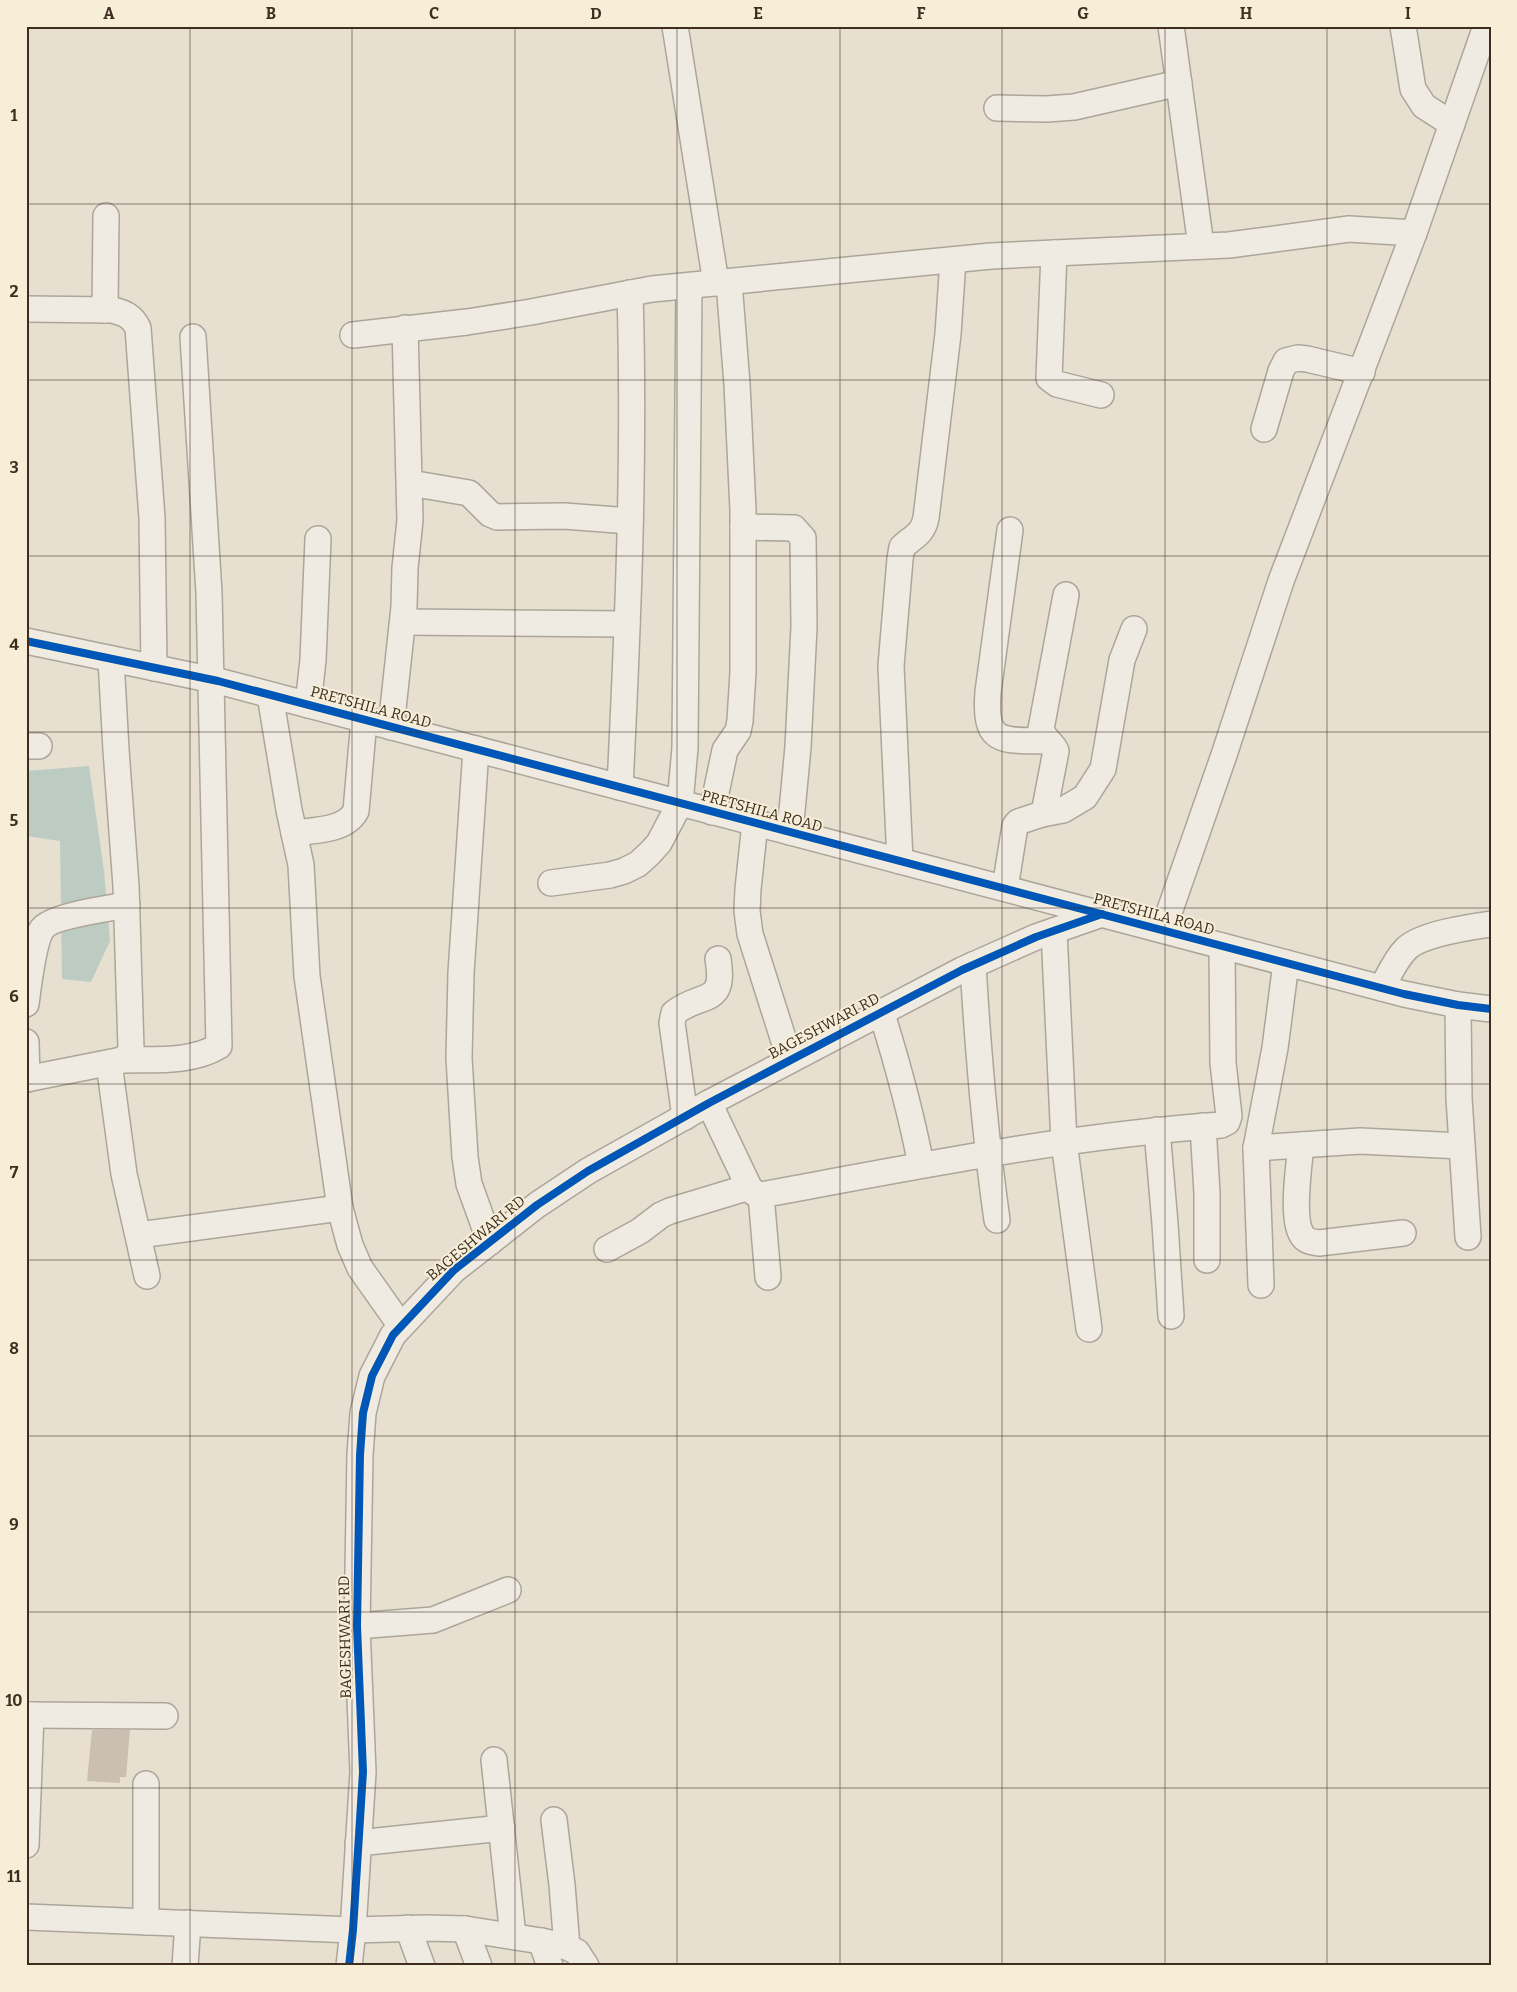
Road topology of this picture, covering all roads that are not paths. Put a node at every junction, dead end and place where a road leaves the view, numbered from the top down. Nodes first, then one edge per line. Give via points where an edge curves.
1 (675, 26) edge
2 (1171, 26) edge
3 (1403, 26) edge
4 (1486, 26) edge
5 (1179, 83) junction
6 (997, 108) dead end
7 (1452, 124) junction
8 (106, 216) dead end
9 (1414, 233) junction
10 (1200, 246) junction
11 (1054, 253) junction
12 (952, 260) junction
13 (723, 283) junction
14 (689, 286) junction
15 (630, 293) junction
16 (26, 309) edge
17 (105, 310) junction
18 (405, 328) junction
19 (352, 336) dead end
20 (193, 337) dead end
21 (1362, 372) junction
22 (1101, 395) dead end
23 (1264, 429) dead end
24 (410, 483) junction
25 (630, 521) junction
26 (744, 527) junction
27 (1010, 530) dead end
28 (318, 539) dead end
29 (1066, 595) dead end
30 (403, 622) junction
31 (628, 624) junction
32 (1134, 629) dead end
33 (26, 641) edge
34 (111, 659) junction
35 (154, 668) junction
36 (212, 680) junction
37 (270, 695) junction
38 (308, 705) junction
39 (364, 720) junction
40 (391, 727) junction
41 (1047, 741) junction
42 (476, 749) junction
43 (620, 787) junction
44 (680, 803) junction
45 (712, 812) junction
46 (1042, 814) junction
47 (755, 823) junction
48 (790, 832) junction
49 (294, 833) junction
50 (900, 861) junction
51 (550, 883) dead end
52 (1005, 888) junction
53 (127, 905) junction
54 (1102, 914) junction
55 (1491, 924) edge
56 (1163, 930) junction
57 (1054, 931) junction
58 (1222, 946) junction
59 (718, 959) dead end
60 (1286, 963) junction
61 (974, 965) junction
62 (1382, 988) junction
63 (26, 1004) edge
64 (1458, 1005) junction
65 (1491, 1009) edge
66 (881, 1011) junction
67 (26, 1042) edge
68 (790, 1060) junction
69 (116, 1062) junction
70 (27, 1079) edge
71 (709, 1103) junction
72 (684, 1117) junction
73 (1203, 1126) junction
74 (1157, 1130) junction
75 (1064, 1142) junction
76 (1301, 1145) junction
77 (1462, 1146) junction
78 (1256, 1148) junction
79 (987, 1153) junction
80 (921, 1165) junction
81 (755, 1191) junction
82 (340, 1208) junction
83 (997, 1220) dead end
84 (1403, 1233) dead end
85 (139, 1235) junction
86 (1468, 1237) dead end
87 (490, 1242) junction
88 (607, 1249) dead end
89 (1207, 1260) dead end
90 (147, 1276) dead end
91 (768, 1277) dead end
92 (1260, 1285) dead end
93 (1171, 1316) dead end
94 (401, 1326) junction
95 (1089, 1329) dead end
96 (508, 1590) dead end
97 (357, 1626) junction
98 (28, 1715) edge
99 (165, 1716) dead end
100 (494, 1760) dead end
101 (146, 1784) dead end
102 (554, 1820) dead end
103 (502, 1828) junction
104 (358, 1843) junction
105 (26, 1845) edge
106 (26, 1917) edge
107 (146, 1922) junction
108 (188, 1923) junction
109 (408, 1928) junction
110 (465, 1929) junction
111 (353, 1930) junction
112 (513, 1936) junction
113 (541, 1940) junction
114 (567, 1947) junction
115 (185, 1966) edge
116 (349, 1966) edge
117 (422, 1966) edge
118 (479, 1966) edge
119 (550, 1966) edge
120 (586, 1966) edge

1 - 13 street
2 - 5 street
3 - 7 street via 1413,89 1424,106
4 - 7 street
5 - 6 street via 1074,107
5 - 10 street
7 - 9 street
8 - 17 street
9 - 10 street via 1349,229 1229,246
9 - 21 street
10 - 11 street
11 - 12 street
11 - 22 street via 1049,378 1057,384
12 - 13 street
12 - 50 street via 948,334 926,518 919,535 902,547 899,569 891,666
13 - 14 street
13 - 26 street via 737,384
14 - 15 street
14 - 44 street via 686,748
15 - 18 street via 556,308
15 - 25 street
16 - 17 street
17 - 35 street via 125,313 133,318 140,338 152,518
18 - 19 street
18 - 24 street
20 - 36 street
21 - 23 street via 1307,359 1286,361
21 - 56 street via 1280,580
24 - 25 street via 469,494 497,517 564,516
24 - 30 street
25 - 31 street
26 - 45 street via 740,721 738,731 725,750
26 - 48 street via 794,528 803,538 804,627
27 - 41 street via 988,692 988,724 1001,737
28 - 38 street
29 - 41 street via 1042,721 1043,736
30 - 31 street
30 - 40 street
31 - 43 street
32 - 46 street via 1122,660 1103,769 1085,797 1063,810
33 - 34 street, PRETSHILA ROAD
34 - 35 street, PRETSHILA ROAD
34 - 53 street
35 - 36 street, PRETSHILA ROAD
36 - 37 street, PRETSHILA ROAD
36 - 69 street via 219,1046 206,1054 183,1058
37 - 38 street, PRETSHILA ROAD
37 - 49 street
38 - 39 street, PRETSHILA ROAD
39 - 40 street, PRETSHILA ROAD
39 - 49 street via 356,811 351,820 341,825
40 - 42 street, PRETSHILA ROAD
41 - 46 street via 1056,751
42 - 43 street, PRETSHILA ROAD
42 - 87 street via 461,973 459,1058 469,1184
43 - 44 street, PRETSHILA ROAD
44 - 45 street, PRETSHILA ROAD
44 - 51 street via 659,843 638,864 610,875
45 - 47 street, PRETSHILA ROAD
46 - 52 street via 1015,826
47 - 48 street, PRETSHILA ROAD
47 - 68 street via 747,911 750,934
48 - 50 street, PRETSHILA ROAD
49 - 82 street via 301,865 307,976
50 - 52 street, PRETSHILA ROAD
52 - 54 street, PRETSHILA ROAD
53 - 63 street via 82,914 43,928
53 - 69 street via 131,1049 128,1056
54 - 56 street, PRETSHILA ROAD
54 - 57 street, BAGESHWARI RD
55 - 62 street via 1455,930 1408,947
56 - 58 street, PRETSHILA ROAD
57 - 61 street, BAGESHWARI RD
57 - 75 street
58 - 60 street, PRETSHILA ROAD
58 - 73 street via 1223,1063 1229,1116 1221,1125
59 - 72 street via 719,987 712,994 674,1012 672,1023
60 - 62 street, PRETSHILA ROAD
60 - 78 street via 1275,1048
61 - 66 street, BAGESHWARI RD
61 - 79 street
62 - 64 street, PRETSHILA ROAD
64 - 65 street, PRETSHILA ROAD
64 - 77 street
66 - 68 street, BAGESHWARI RD
66 - 80 street via 903,1084
67 - 70 street
68 - 71 street, BAGESHWARI RD
69 - 70 street
69 - 85 street via 124,1174
71 - 72 street, BAGESHWARI RD
71 - 81 street
72 - 87 street, BAGESHWARI RD via 588,1171
73 - 74 street
73 - 89 street
74 - 75 street
74 - 93 street
75 - 79 street
75 - 95 street
76 - 77 street via 1360,1141
76 - 78 street
76 - 84 street via 1297,1194 1302,1236 1319,1243
77 - 86 street
78 - 92 street
79 - 80 street
79 - 83 street
80 - 81 street
81 - 88 street via 670,1211
81 - 91 street
82 - 85 street
82 - 94 street via 360,1268
85 - 90 street
87 - 94 street, BAGESHWARI RD via 454,1270
94 - 97 street, BAGESHWARI RD via 372,1376 363,1414
96 - 97 street via 433,1620
97 - 104 street, BAGESHWARI RD via 363,1772
98 - 99 street
98 - 105 street
100 - 103 street
101 - 107 street
102 - 114 street
103 - 104 street
103 - 112 street
104 - 111 street, BAGESHWARI RD
106 - 107 street
107 - 108 street
108 - 111 street
108 - 115 street
109 - 110 street
109 - 111 street
109 - 117 street
110 - 112 street
110 - 118 street
111 - 116 street, BAGESHWARI RD
112 - 113 street
113 - 114 street
113 - 119 street
114 - 120 street via 577,1952

